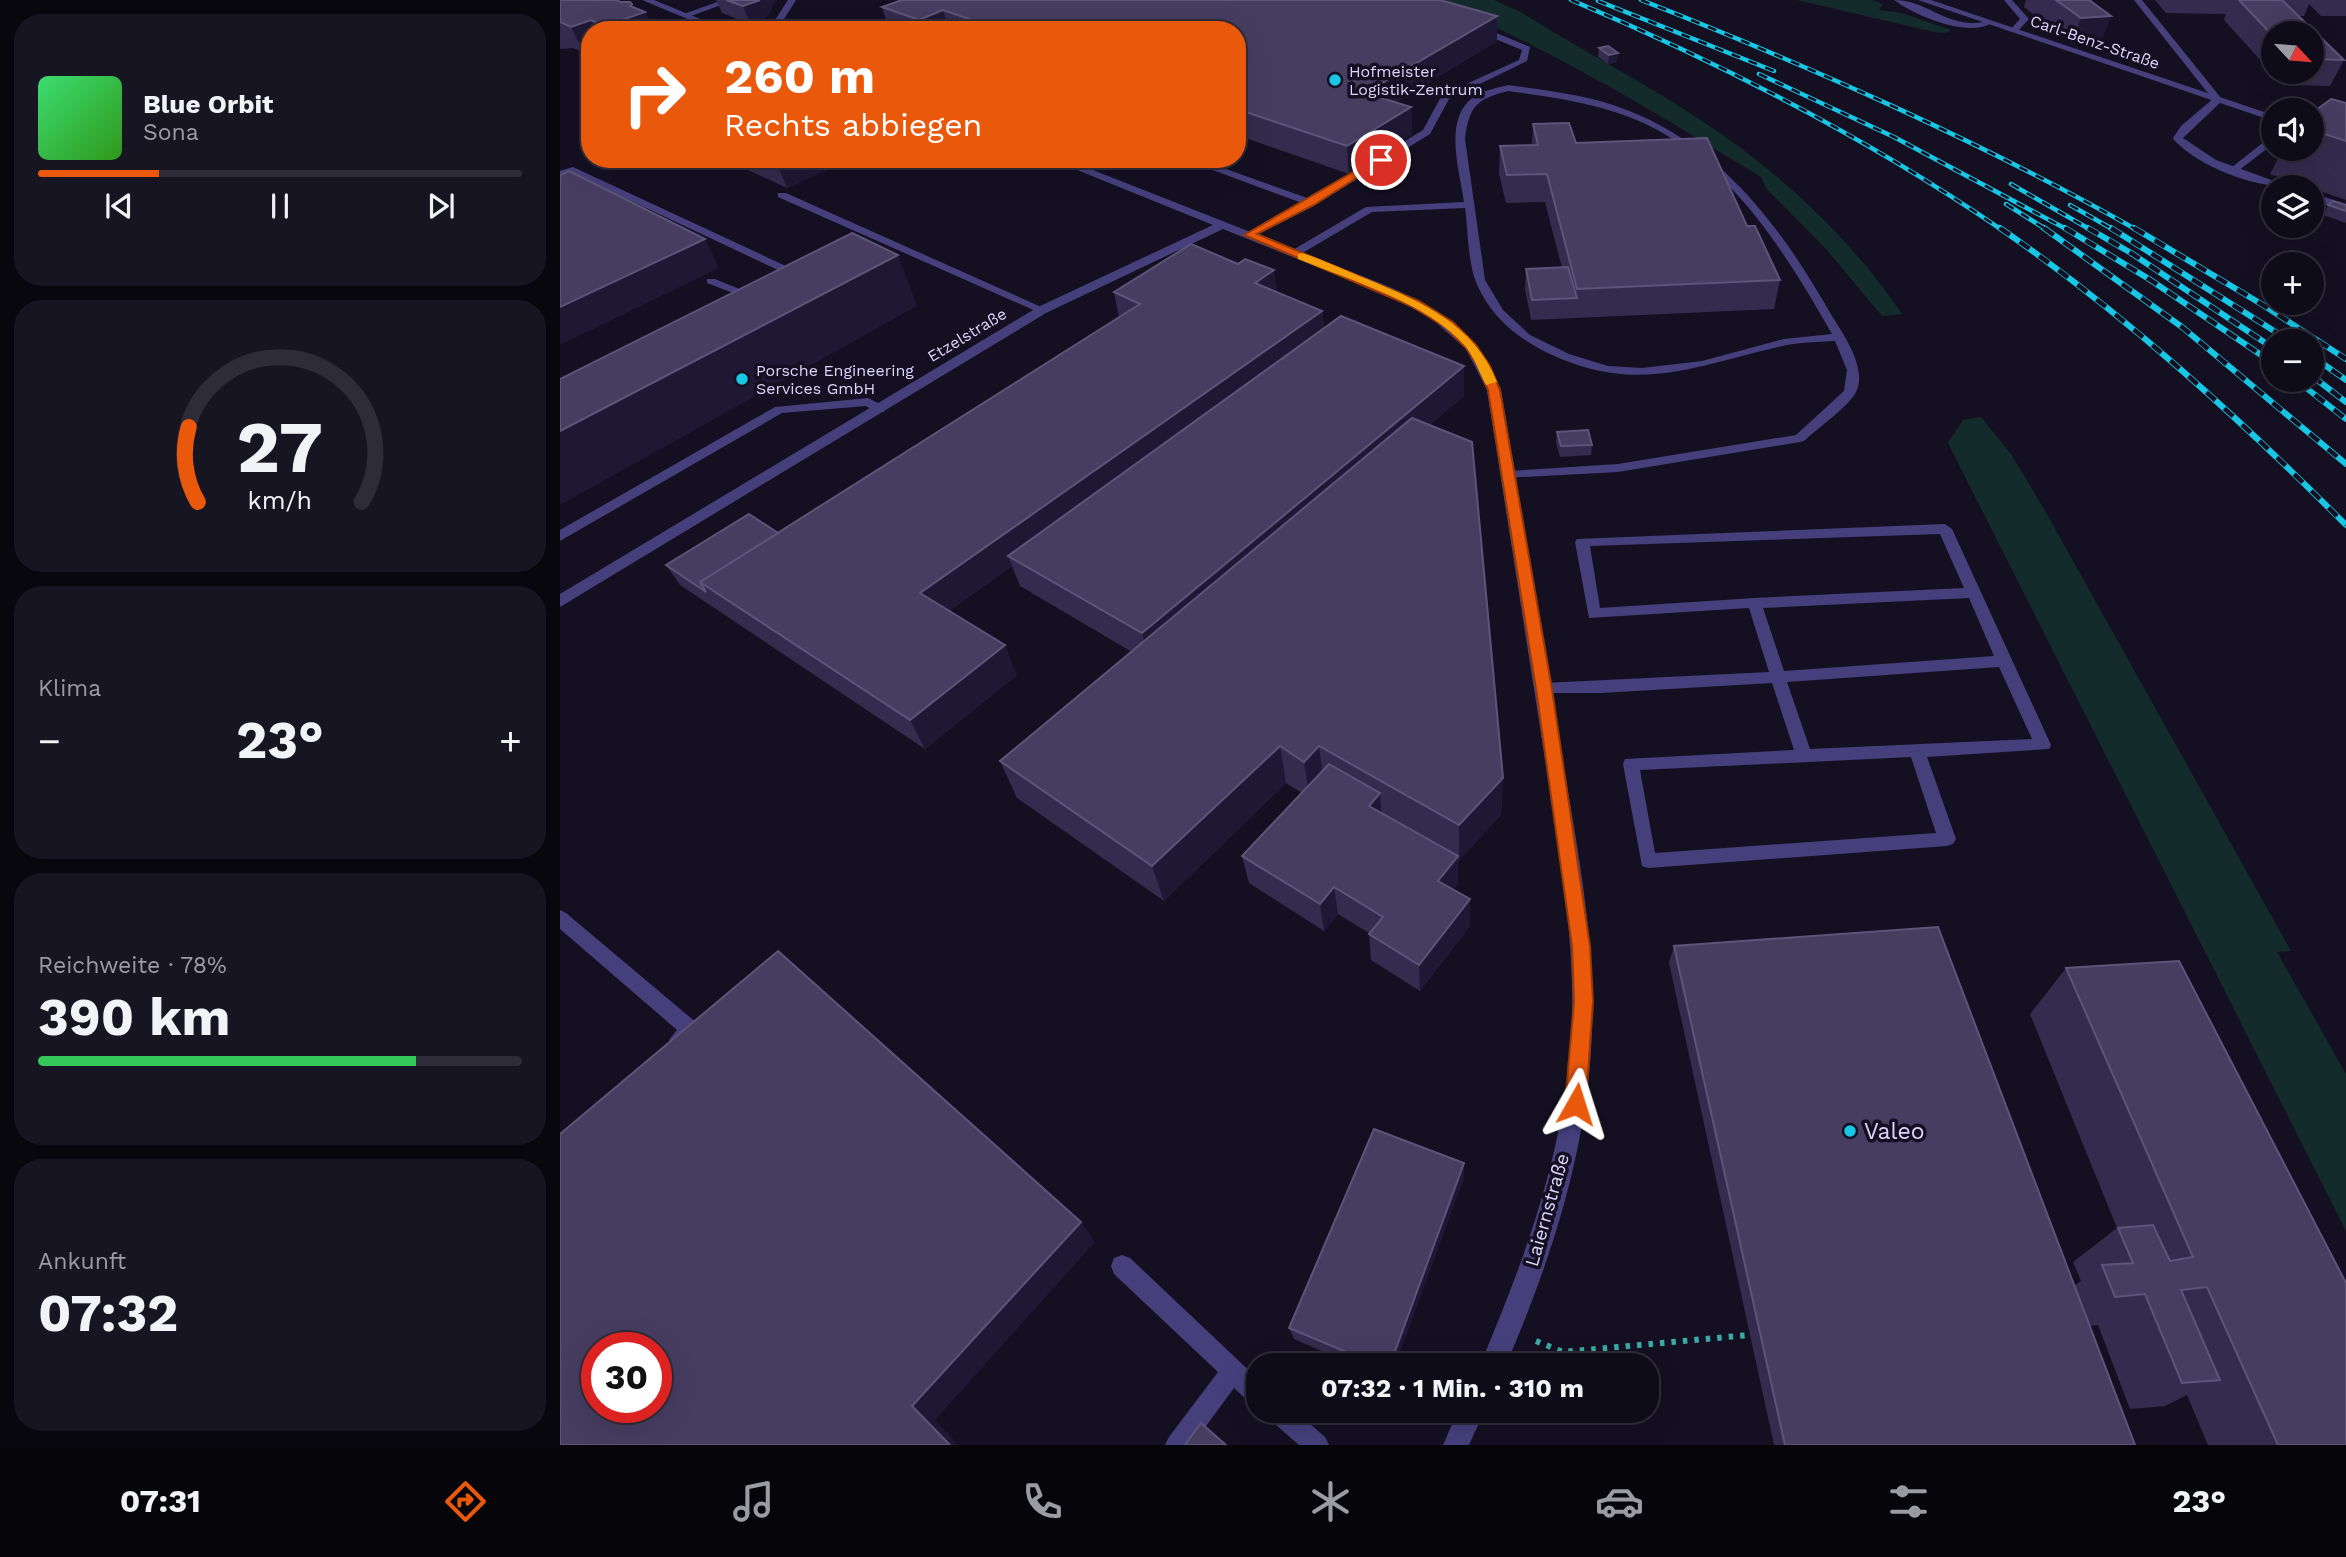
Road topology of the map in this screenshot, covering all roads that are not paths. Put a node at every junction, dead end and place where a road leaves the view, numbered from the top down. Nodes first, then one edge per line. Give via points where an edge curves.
1 (646, 0) edge
2 (731, 0) edge
3 (792, 0) edge
4 (1898, 0) edge
5 (1922, 0) edge
6 (2008, 0) edge
7 (2138, 0) edge
8 (685, 15) junction
9 (700, 21) edge
10 (781, 21) edge
11 (1987, 23) junction
12 (1473, 27) edge
13 (2013, 31) junction
14 (2218, 100) junction
15 (2261, 114) edge
16 (2261, 149) edge
17 (1078, 168) edge
18 (1213, 168) edge
19 (2235, 169) junction
20 (560, 174) edge
21 (2261, 178) edge
22 (782, 195) dead end
23 (2324, 200) edge
24 (1311, 203) junction
25 (1469, 205) junction
26 (2346, 208) edge
27 (1223, 225) junction
28 (1249, 235) junction
29 (1295, 253) junction
30 (806, 279) edge
31 (710, 281) dead end
32 (768, 302) edge
33 (1042, 310) junction
34 (1839, 337) junction
35 (880, 409) junction
36 (1509, 475) junction
37 (560, 536) edge
38 (1974, 593) junction
39 (560, 601) edge
40 (1754, 603) junction
41 (2004, 661) junction
42 (1779, 675) junction
43 (1544, 689) junction
44 (1917, 751) junction
45 (1804, 756) junction
46 (560, 918) edge
47 (661, 1055) edge
48 (1122, 1266) dead end
49 (1499, 1353) edge
50 (1233, 1371) junction
51 (1246, 1383) edge
52 (1291, 1423) edge
53 (1466, 1423) edge
54 (1177, 1445) edge
55 (1317, 1445) edge
56 (1455, 1445) edge

1 - 8 street
2 - 8 lane
3 - 10 lane
4 - 11 lane via 1959,24 1978,27
5 - 11 street, Carl-Benz-Straße
6 - 13 lane via 2025,19
7 - 14 lane, Carl-Benz-Straße
8 - 9 street
11 - 13 street, Carl-Benz-Straße
12 - 24 lane via 1527,49 1523,61 1445,97 1427,132
13 - 14 street, Carl-Benz-Straße
14 - 15 street, Carl-Benz-Straße
14 - 19 street via 2178,138 2191,151
16 - 19 lane
17 - 27 street, Laiernstraße
18 - 24 lane
19 - 21 street
20 - 30 lane via 573,170
22 - 33 lane
23 - 26 street
24 - 28 lane
25 - 29 lane via 1370,209
25 - 34 lane via 1480,280 1499,312 1526,337 1565,357 1607,370 1642,372 1703,364 1784,342
25 - 34 lane via 1460,139 1463,115 1485,93 1508,88 1547,90 1626,110 1716,166 1744,193 1801,269
27 - 28 street, Laiernstraße
27 - 33 street, Etzelstraße
28 - 29 street, Laiernstraße
29 - 36 street, Laiernstraße via 1415,304 1449,324 1470,345 1494,390
31 - 32 lane
33 - 35 street, Etzelstraße
34 - 36 lane via 1853,370 1850,392 1801,438 1618,468
35 - 37 lane via 867,402 779,410
35 - 39 street, Etzelstraße
36 - 43 street, Laiernstraße
38 - 40 lane
38 - 40 lane via 1945,528 1582,542 1594,614
38 - 41 lane
40 - 42 lane
41 - 42 lane
41 - 44 lane via 2043,745
42 - 43 lane
42 - 45 lane
43 - 49 street, Laiernstraße via 1581,946 1582,1042 1576,1104 1547,1222
44 - 45 lane
44 - 45 lane via 1947,839 1647,861 1631,764
46 - 47 lane via 691,1030
48 - 50 lane
50 - 51 lane
50 - 54 lane
52 - 55 lane
53 - 56 street

